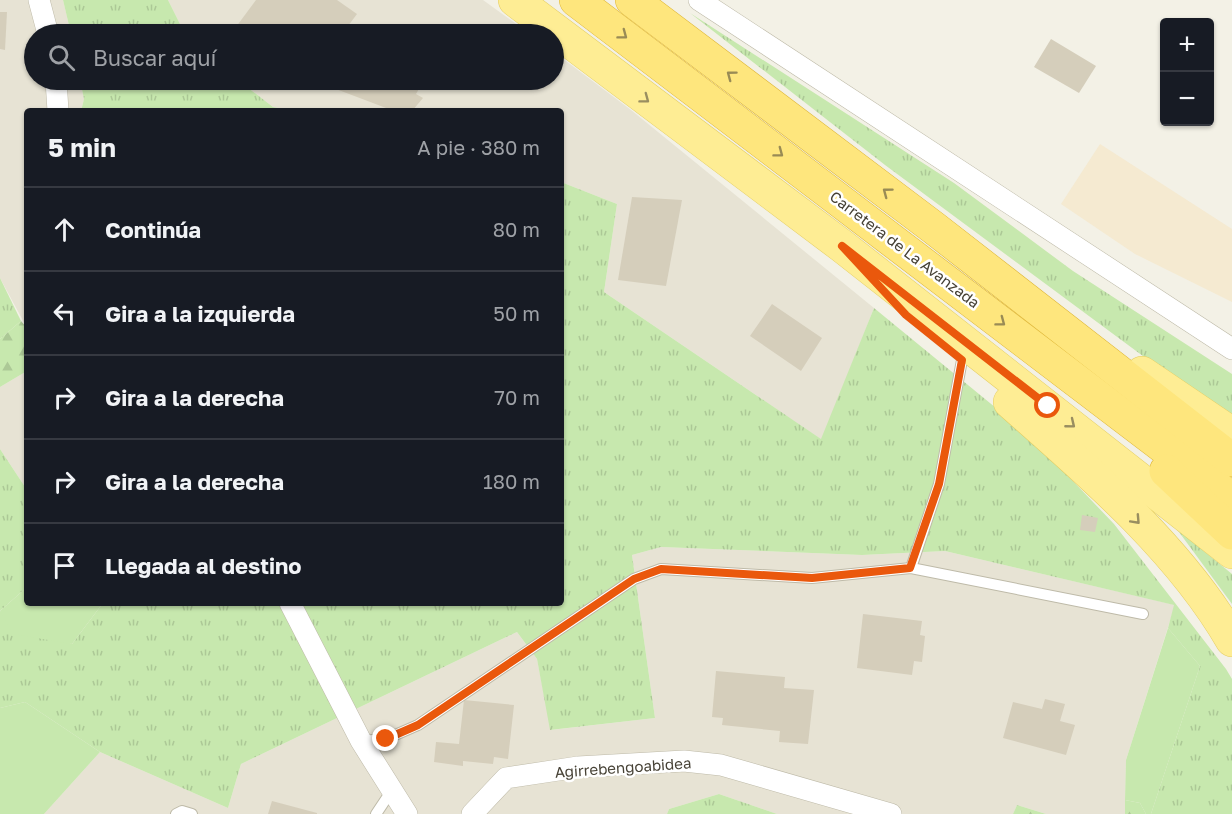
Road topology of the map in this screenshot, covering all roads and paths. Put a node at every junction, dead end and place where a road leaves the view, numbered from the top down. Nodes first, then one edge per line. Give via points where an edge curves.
1 (39, 0) edge
2 (515, 0) edge
3 (576, 0) edge
4 (632, 0) edge
5 (699, 0) edge
6 (45, 24) edge
7 (547, 24) edge
8 (564, 37) edge
9 (57, 90) edge
10 (58, 108) edge
11 (934, 228) junction
12 (842, 246) junction
13 (1036, 348) junction
14 (1232, 349) edge
15 (962, 360) junction
16 (1232, 434) edge
17 (1232, 460) edge
18 (1232, 499) edge
19 (1232, 533) edge
20 (1232, 552) edge
21 (910, 568) junction
22 (292, 606) edge
23 (1143, 614) dead end
24 (1230, 635) edge
25 (362, 741) junction
26 (392, 790) junction
27 (176, 814) edge
28 (192, 814) edge
29 (376, 814) edge
30 (407, 814) edge
31 (472, 814) edge
32 (891, 814) edge

1 - 6 street
2 -> 7 main road
3 -> 13 highway, Carretera de La Avanzada
11 -> 4 highway
5 - 14 street
8 -> 12 main road
9 - 10 street
11 - 16 main road
11 - 17 highway
12 - 15 main road via 906,315
12 -> 20 main road
13 - 18 highway, Carretera de La Avanzada
13 - 19 highway
15 - 21 lane via 939,484
15 -> 24 main road via 1095,477 1180,567
21 - 23 lane
21 - 25 lane via 812,578 661,569 634,579 418,725 386,739
22 - 25 street
25 - 26 street
26 - 29 lane
26 - 30 street
27 - 28 lane
31 - 32 street, Agirrebengoabidea via 506,778 578,767 684,761 721,765

